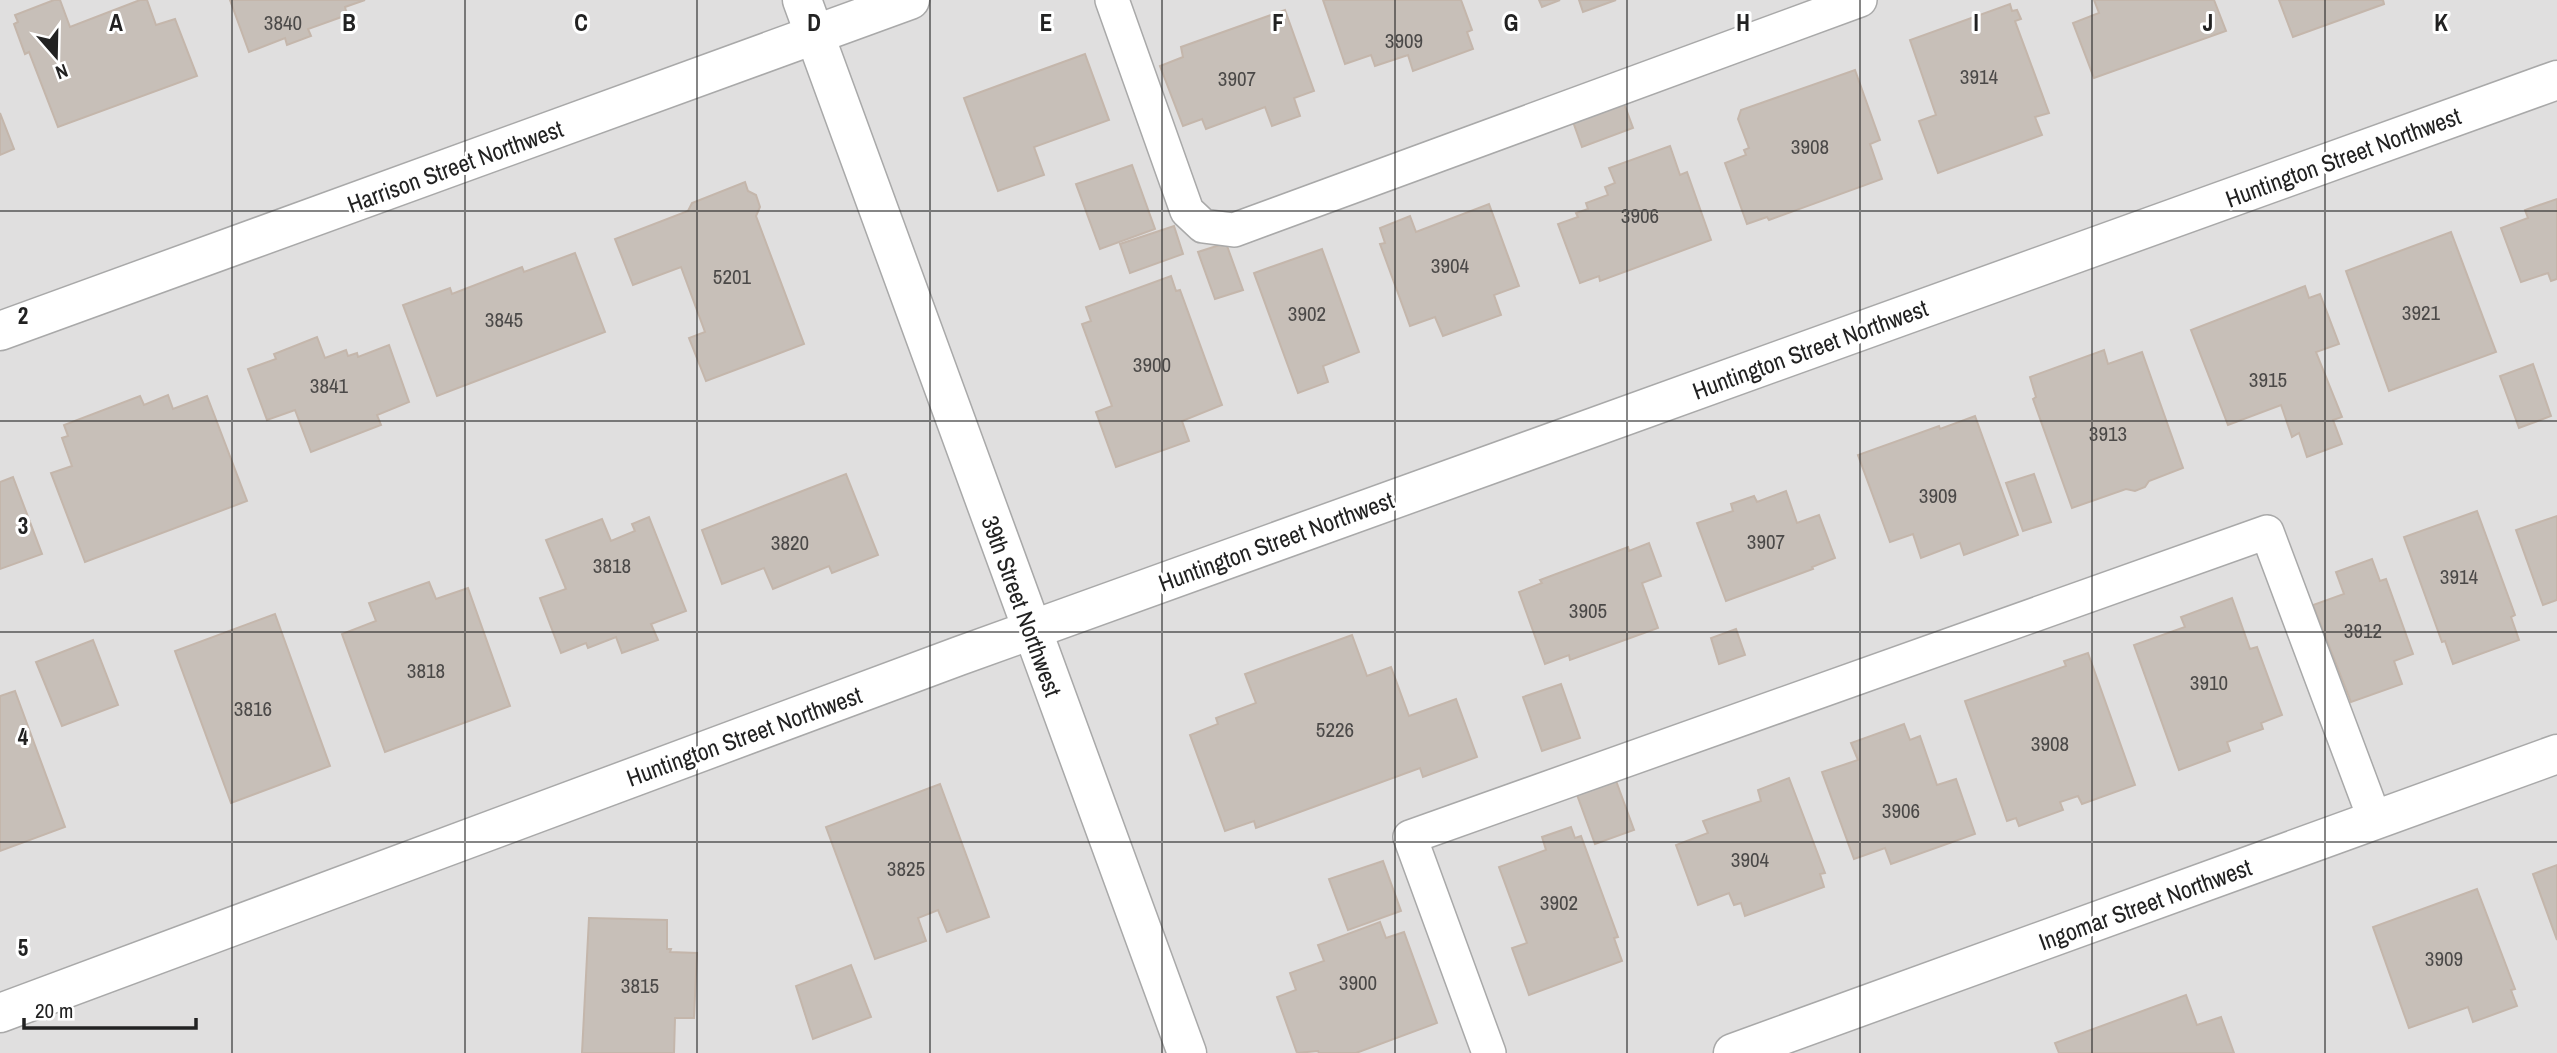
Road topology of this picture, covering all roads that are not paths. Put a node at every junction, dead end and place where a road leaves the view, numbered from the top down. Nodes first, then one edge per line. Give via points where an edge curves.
1 (910, 0) edge
2 (1112, 0) edge
3 (1860, 0) edge
4 (809, 17) edge
5 (2557, 80) edge
6 (0, 331) edge
7 (1031, 630) junction
8 (2557, 754) edge
9 (2375, 820) junction
10 (0, 1013) edge
11 (1187, 1053) edge
12 (1489, 1053) edge
13 (1733, 1053) edge

1 - 4 street, Harrison Street Northwest
2 - 3 lane via 1187,211 1203,226 1234,230
4 - 6 street, Harrison Street Northwest
4 - 7 street, 39th Street Northwest
5 - 7 street, Huntington Street Northwest
7 - 10 street, Huntington Street Northwest
7 - 11 street, 39th Street Northwest
8 - 9 street, Ingomar Street Northwest
9 - 12 lane via 2267,531 1410,837
9 - 13 street, Ingomar Street Northwest

